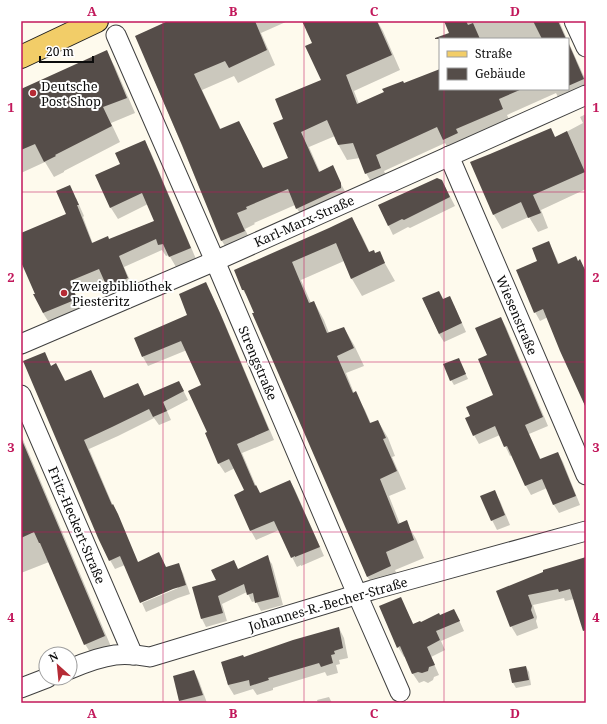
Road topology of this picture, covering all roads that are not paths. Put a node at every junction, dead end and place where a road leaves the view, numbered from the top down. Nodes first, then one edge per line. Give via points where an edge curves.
1 (97, 21) edge
2 (574, 21) edge
3 (116, 35) dead end
4 (586, 47) edge
5 (21, 56) edge
6 (586, 95) edge
7 (449, 156) junction
8 (215, 261) junction
9 (21, 344) edge
10 (21, 395) edge
11 (586, 475) edge
12 (586, 531) edge
13 (357, 594) junction
14 (133, 655) junction
15 (78, 666) edge
16 (38, 681) edge
17 (21, 688) edge
18 (400, 692) dead end

1 - 5 main road
2 - 4 street
3 - 8 street, Strengstraße
6 - 7 street, Karl-Marx-Straße
7 - 8 street, Karl-Marx-Straße
7 - 11 street, Wiesenstraße
8 - 9 street, Karl-Marx-Straße
8 - 13 street, Strengstraße
10 - 14 street, Fritz-Heckert-Straße
12 - 13 street, Johannes-R.-Becher-Straße
13 - 14 street, Johannes-R.-Becher-Straße via 150,657
13 - 18 street, Strengstraße
14 - 15 street, Johannes-R.-Becher-Straße via 115,655
16 - 17 street

